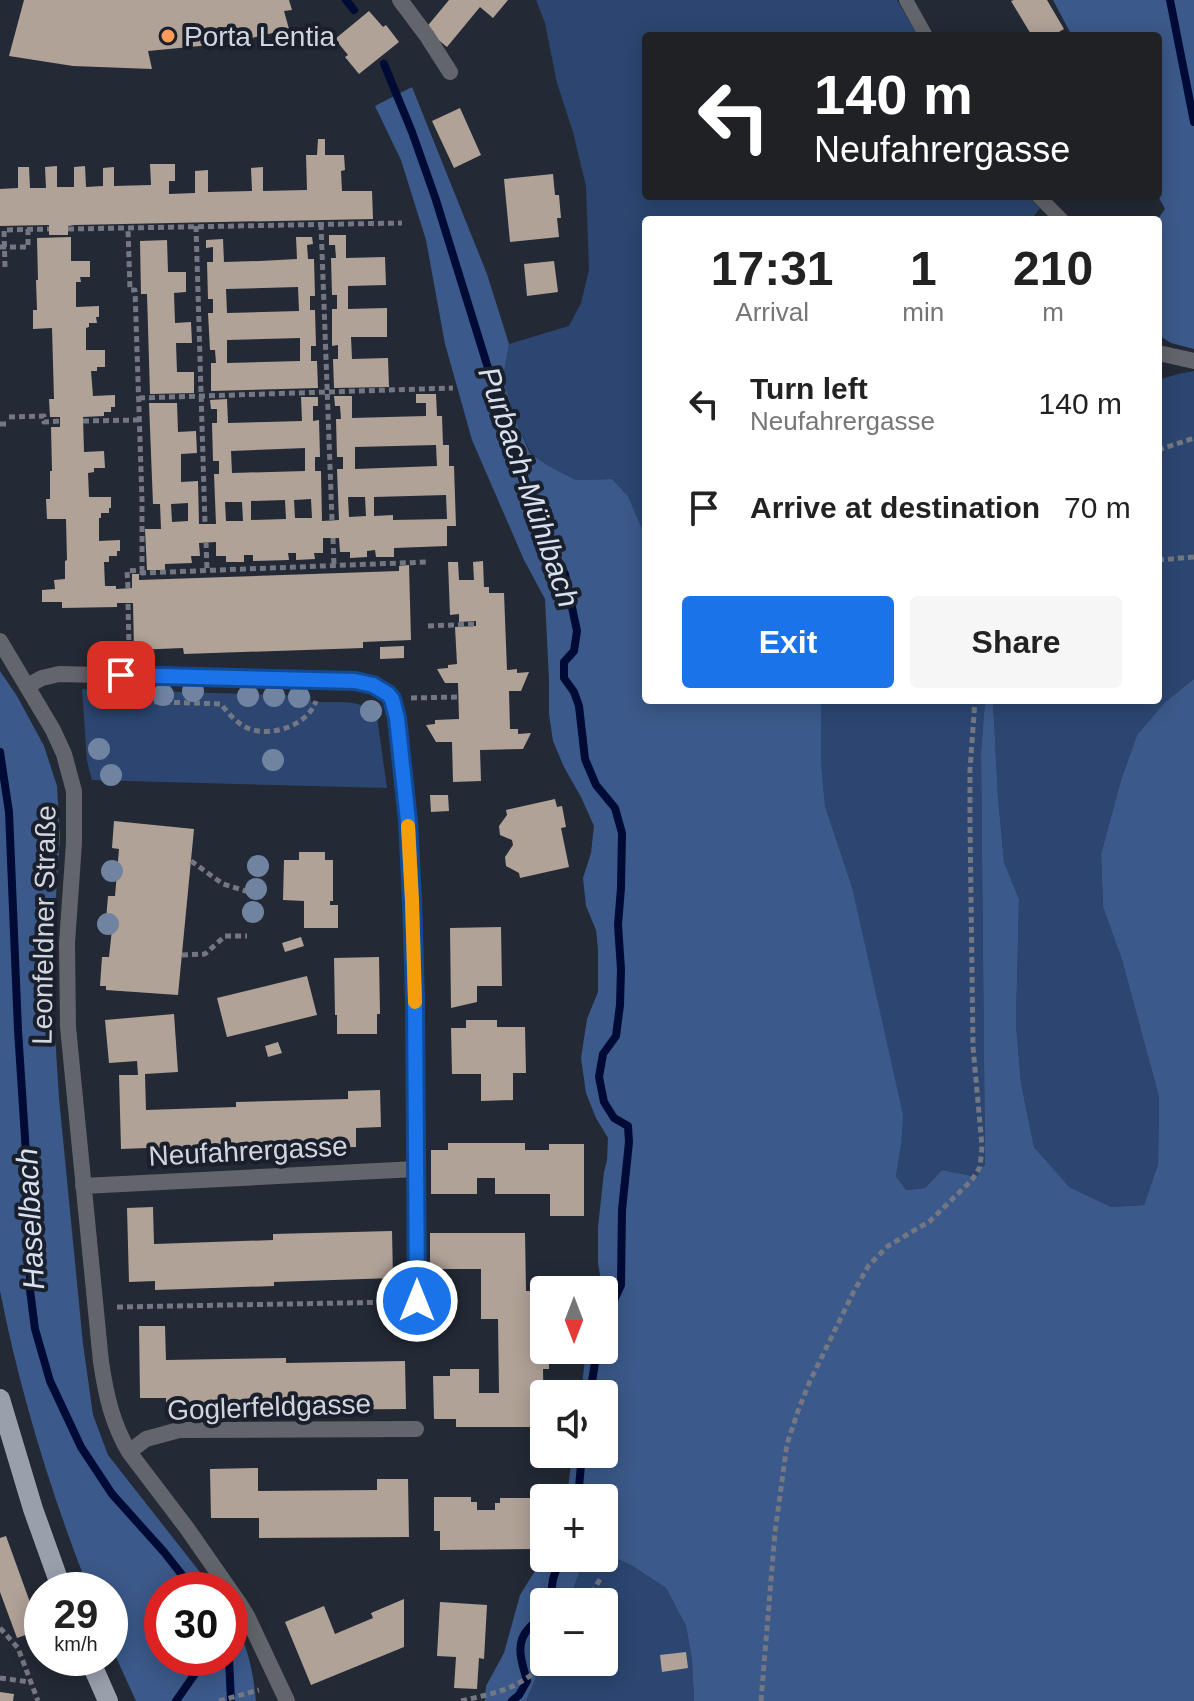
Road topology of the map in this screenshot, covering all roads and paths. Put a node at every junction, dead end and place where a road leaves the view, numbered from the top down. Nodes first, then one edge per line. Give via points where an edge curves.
1 (400, 0) edge
2 (906, 0) edge
3 (924, 32) edge
4 (450, 72) dead end
5 (1042, 200) edge
6 (1058, 216) edge
7 (402, 223) dead end
8 (321, 224) junction
9 (196, 226) junction
10 (128, 228) junction
11 (28, 229) junction
12 (49, 229) dead end
13 (68, 229) dead end
14 (2, 247) edge
15 (5, 267) dead end
16 (1162, 356) edge
17 (1194, 361) edge
18 (453, 388) dead end
19 (327, 392) junction
20 (201, 396) junction
21 (139, 398) junction
22 (140, 420) junction
23 (60, 421) dead end
24 (83, 421) dead end
25 (0, 424) edge
26 (1194, 438) edge
27 (1162, 449) edge
28 (332, 520) dead end
29 (205, 524) dead end
30 (333, 538) dead end
31 (206, 542) dead end
32 (1194, 557) edge
33 (1162, 560) edge
34 (426, 562) dead end
35 (334, 565) junction
36 (142, 570) junction
37 (207, 570) junction
38 (128, 588) dead end
39 (128, 603) dead end
40 (476, 624) dead end
41 (428, 626) dead end
42 (0, 641) edge
43 (115, 657) dead end
44 (27, 686) junction
45 (458, 697) dead end
46 (316, 698) dead end
47 (409, 698) dead end
48 (95, 700) dead end
49 (975, 704) edge
50 (191, 861) dead end
51 (255, 894) dead end
52 (247, 936) dead end
53 (182, 955) dead end
54 (416, 1169) junction
55 (83, 1186) junction
56 (417, 1301) joint
57 (112, 1307) dead end
58 (0, 1399) edge
59 (416, 1429) dead end
60 (129, 1452) junction
61 (56, 1572) edge
62 (600, 1579) dead end
63 (595, 1588) edge
64 (0, 1628) edge
65 (97, 1676) edge
66 (531, 1676) edge
67 (0, 1678) edge
68 (30, 1682) junction
69 (242, 1695) dead end
70 (38, 1701) edge
71 (108, 1701) edge
72 (219, 1701) edge
73 (287, 1701) edge
74 (461, 1701) edge
75 (761, 1701) edge

1 - 4 street
2 - 3 lane
5 - 6 lane
7 - 8 path
8 - 9 path
8 - 19 path
9 - 10 path
9 - 20 path
10 - 13 path
10 - 21 path
11 - 12 path
11 - 14 path via 4,230
11 - 14 path via 28,247
14 - 15 path
16 - 17 street
18 - 19 path
19 - 20 path
19 - 28 path
20 - 21 path
20 - 29 path
21 - 22 path
22 - 24 path
22 - 36 path
23 - 25 path via 44,422 44,416
26 - 27 path
30 - 35 path
31 - 37 path
32 - 33 path
34 - 35 path
35 - 37 path
36 - 37 path
36 - 38 path via 127,571
39 - 43 path via 129,647 115,647
40 - 41 path
42 - 44 street, Leonfeldner Straße
44 - 54 street via 59,674 355,681 388,694 397,718 408,821
44 - 55 street, Leonfeldner Straße via 64,754 74,791 66,984
45 - 47 path
46 - 48 path via 299,723 265,731 250,729 221,704
49 - 75 path via 970,822 980,1167 930,1221 888,1246 869,1265 810,1381 787,1444
50 - 51 path via 223,884
52 - 53 path via 225,936 205,954
54 - 55 street, Neufahrergasse
54 - 56 street
55 - 60 street, Leonfeldner Straße via 106,1392
56 - 57 path
58 - 61 main road
59 - 60 street, Goglerfeldgasse via 179,1430 146,1439
60 - 73 street, Leonfeldner Straße via 239,1603
62 - 63 path
64 - 68 path via 18,1648
65 - 71 main road
66 - 74 path via 509,1690
67 - 68 path
68 - 70 path
69 - 72 path

